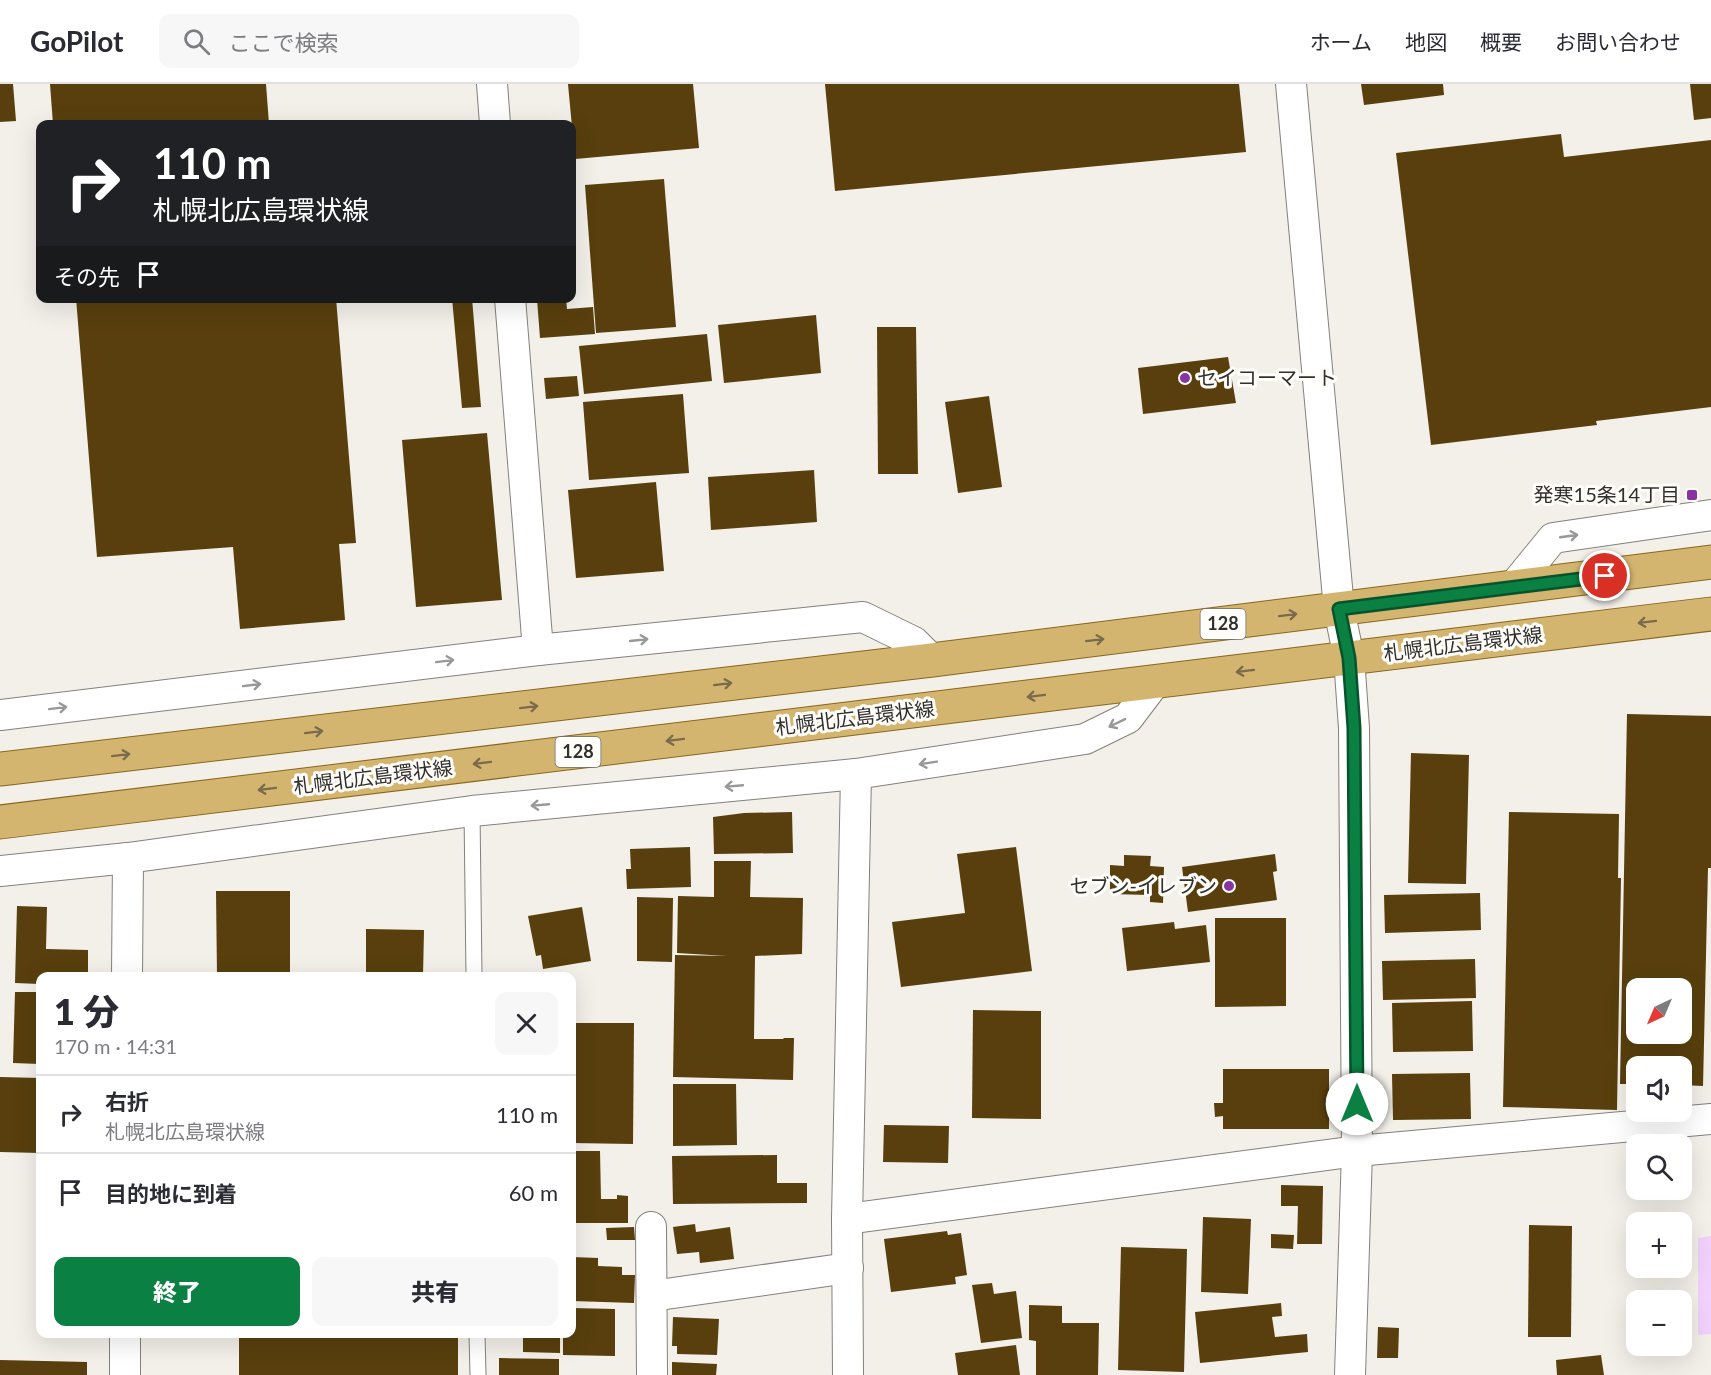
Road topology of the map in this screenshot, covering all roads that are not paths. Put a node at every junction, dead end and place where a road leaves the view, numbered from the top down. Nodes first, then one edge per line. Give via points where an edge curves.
1 (492, 84) edge
2 (1291, 84) edge
3 (495, 120) edge
4 (510, 303) edge
5 (1711, 515) edge
6 (1711, 562) edge
7 (1513, 587) junction
8 (1339, 609) junction
9 (1709, 616) edge
10 (538, 650) junction
11 (1349, 658) junction
12 (933, 660) junction
13 (1156, 681) junction
14 (0, 715) edge
15 (0, 769) edge
16 (856, 774) junction
17 (472, 811) junction
18 (0, 822) edge
19 (128, 858) junction
20 (0, 871) edge
21 (127, 972) edge
22 (474, 972) edge
23 (1711, 1119) edge
24 (1357, 1151) junction
25 (847, 1219) junction
26 (651, 1227) dead end
27 (848, 1268) junction
28 (652, 1296) junction
29 (125, 1338) edge
30 (477, 1338) edge
31 (125, 1375) edge
32 (478, 1375) edge
33 (652, 1375) edge
34 (848, 1375) edge
35 (1350, 1375) edge

1 - 3 street
2 - 8 street
4 - 10 street
7 -> 5 street via 1553,538
6 - 7 main road, 128
7 - 8 main road, 128
8 - 11 street
12 -> 8 main road, 128
9 -> 11 main road, 札幌北広島環状線 / 128
10 -> 12 street via 863,617 914,642
14 -> 10 street
11 -> 13 main road, 札幌北広島環状線 / 128
11 - 24 street via 1354,728
15 -> 12 main road, 128
13 -> 16 street via 1128,718 1086,739
13 -> 18 main road, 札幌北広島環状線 / 128
16 -> 17 street
16 - 25 street
17 - 19 street
17 - 22 lane
19 - 20 street
19 - 21 street
23 - 24 street
24 - 25 street
24 - 35 street
25 - 27 street
26 - 28 street
27 - 28 street
27 - 34 street
28 - 33 street
29 - 31 street
30 - 32 lane

